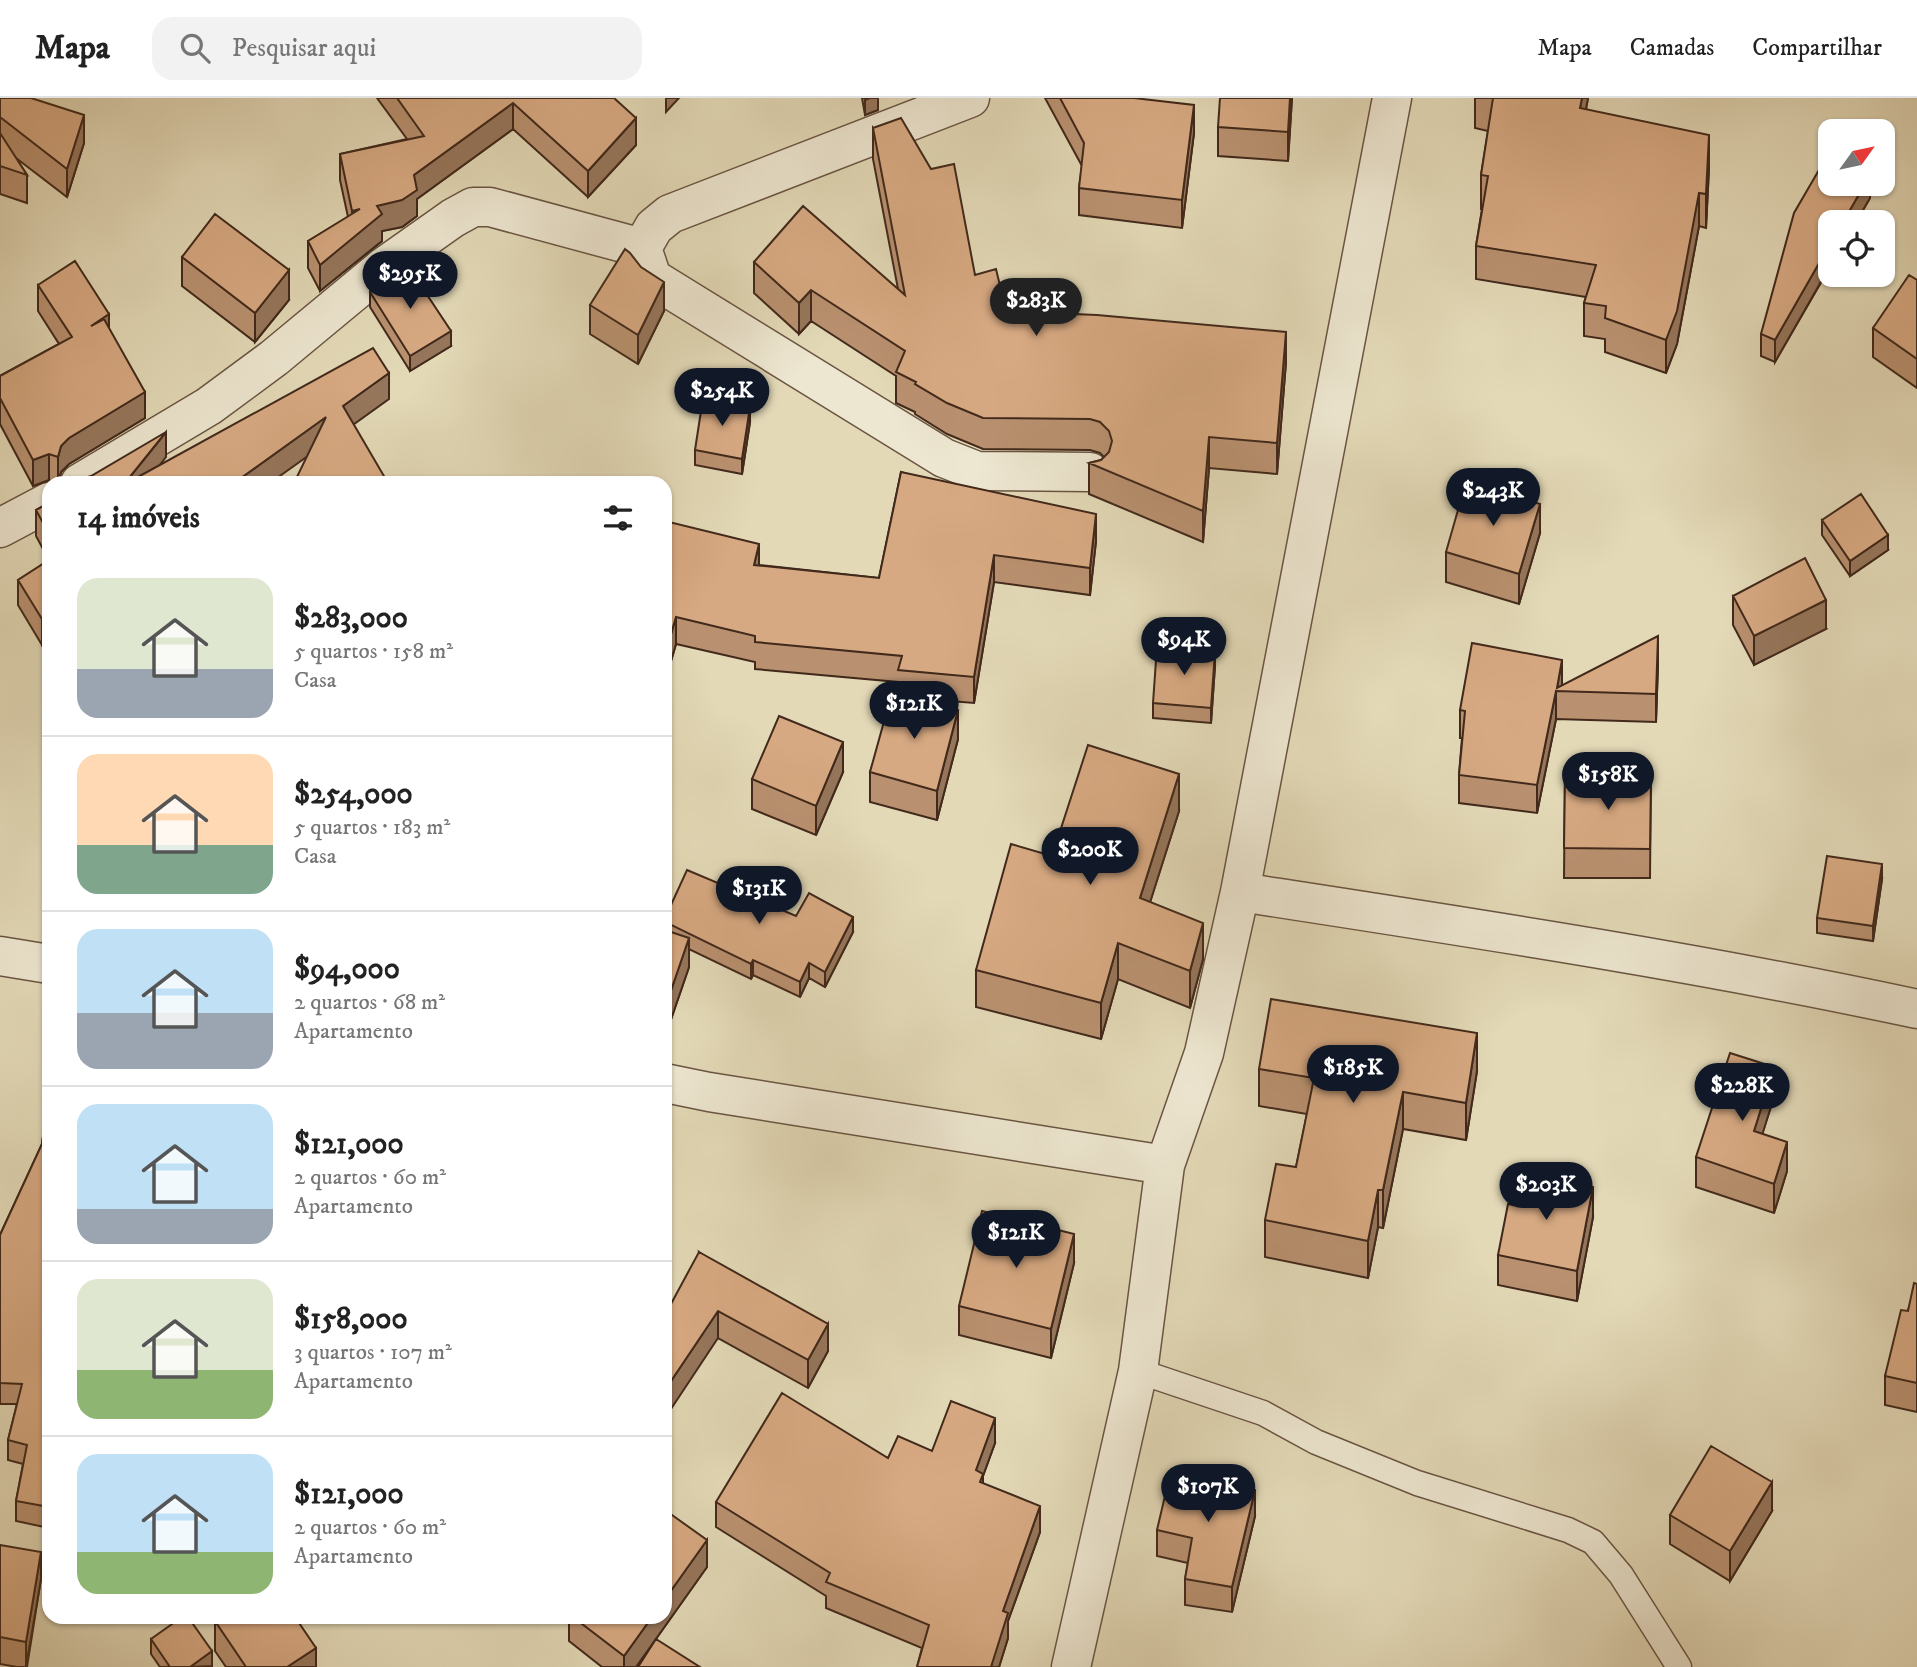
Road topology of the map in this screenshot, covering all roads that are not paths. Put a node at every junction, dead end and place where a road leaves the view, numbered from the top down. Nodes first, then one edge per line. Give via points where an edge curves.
1 (970, 98) edge
2 (1392, 98) edge
3 (642, 248) junction
4 (1090, 472) dead end
5 (92, 476) edge
6 (42, 506) edge
7 (0, 528) edge
8 (1240, 892) junction
9 (0, 956) edge
10 (42, 963) edge
11 (1917, 1009) edge
12 (672, 1085) edge
13 (1165, 1165) junction
14 (1138, 1371) junction
15 (1071, 1667) edge
16 (1679, 1667) edge

1 - 3 street via 670,214 654,227
2 - 8 street
3 - 4 street via 652,278 944,458 977,471
3 - 5 street via 490,207 473,208 386,266 209,406
6 - 7 street
8 - 11 street via 1526,936
8 - 13 street via 1204,1053
9 - 10 street
12 - 13 street
13 - 14 street
14 - 15 street
14 - 16 lane via 1263,1413 1316,1442 1417,1483 1594,1542

